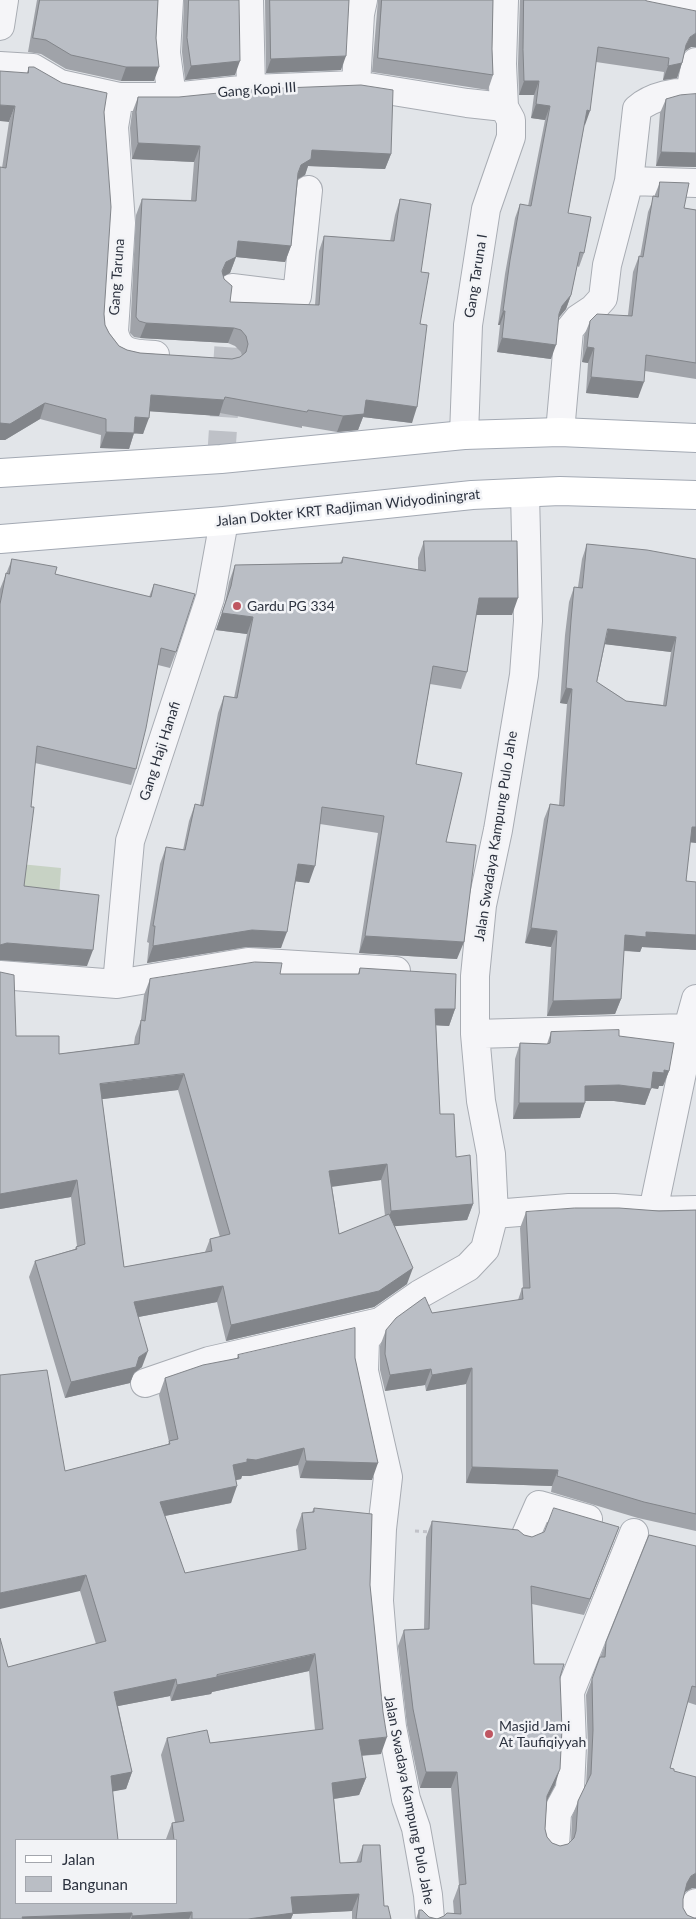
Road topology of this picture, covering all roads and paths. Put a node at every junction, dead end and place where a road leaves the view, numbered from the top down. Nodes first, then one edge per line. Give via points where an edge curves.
1 (4, 0) edge
2 (169, 0) edge
3 (249, 0) edge
4 (363, 0) edge
5 (504, 0) edge
6 (645, 0) edge
7 (696, 10) edge
8 (0, 26) edge
9 (696, 62) edge
10 (0, 66) edge
11 (356, 85) junction
12 (251, 89) junction
13 (693, 93) edge
14 (119, 97) junction
15 (172, 97) junction
16 (508, 114) junction
17 (629, 181) junction
18 (696, 182) edge
19 (308, 190) dead end
20 (232, 288) edge
21 (178, 357) edge
22 (560, 432) junction
23 (464, 435) junction
24 (696, 438) edge
25 (0, 474) edge
26 (525, 493) junction
27 (696, 495) edge
28 (224, 521) junction
29 (0, 539) edge
30 (416, 972) edge
31 (0, 975) edge
32 (117, 984) junction
33 (696, 999) edge
34 (688, 1028) junction
35 (475, 1034) junction
36 (696, 1210) edge
37 (653, 1211) junction
38 (494, 1214) junction
39 (380, 1322) junction
40 (145, 1384) dead end
41 (382, 1529) junction
42 (439, 1532) edge
43 (634, 1533) junction
44 (525, 1537) edge
45 (660, 1539) edge
46 (555, 1846) edge
47 (696, 1903) edge
48 (430, 1919) edge
49 (692, 1919) edge

1 - 8 street
2 - 15 street via 166,53
3 - 12 street
4 - 11 street
5 - 16 street, Gang Taruna I via 502,64
6 - 7 street
9 - 13 street
10 - 14 street, Gang Kopi III via 33,68 60,84
11 - 12 street, Gang Kopi III
11 - 16 street, Gang Kopi III
12 - 15 street, Gang Kopi III
13 - 17 street via 657,97 637,109
14 - 15 street, Gang Kopi III
14 - 21 street, Gang Taruna via 114,127 121,223 115,339 125,351
16 - 23 street, Gang Taruna I via 511,137 486,209 468,325
17 - 18 street
17 - 22 street via 607,265 603,298 568,330
19 - 20 street via 297,296
22 - 23 main road
22 - 24 main road
23 - 25 main road via 221,459
26 - 27 main road, Jalan Dokter KRT Radjiman Widyodiningrat
26 - 28 main road, Jalan Dokter KRT Radjiman Widyodiningrat via 472,495
26 - 35 street, Jalan Swadaya Kampung Pulo Jahe via 528,621 524,675 501,812 465,975
28 - 29 main road, Jalan Dokter KRT Radjiman Widyodiningrat
28 - 32 street, Gang Haji Hanafi via 210,598 130,841
30 - 32 street via 248,962
31 - 32 street
33 - 34 street
34 - 35 street
34 - 37 street via 684,1063
35 - 38 street, Jalan Swadaya Kampung Pulo Jahe via 481,1100 491,1154
36 - 37 street
37 - 38 street via 569,1208
38 - 39 street, Jalan Swadaya Kampung Pulo Jahe via 485,1249 468,1267 420,1294
39 - 40 street via 209,1361
39 - 41 street, Jalan Swadaya Kampung Pulo Jahe via 365,1340 364,1371 388,1477
41 - 42 path
41 - 48 street, Jalan Swadaya Kampung Pulo Jahe via 378,1601 392,1727 406,1799 416,1828
43 - 44 street via 539,1505
43 - 45 street
43 - 46 street via 570,1692 570,1789 557,1813
47 - 49 street

